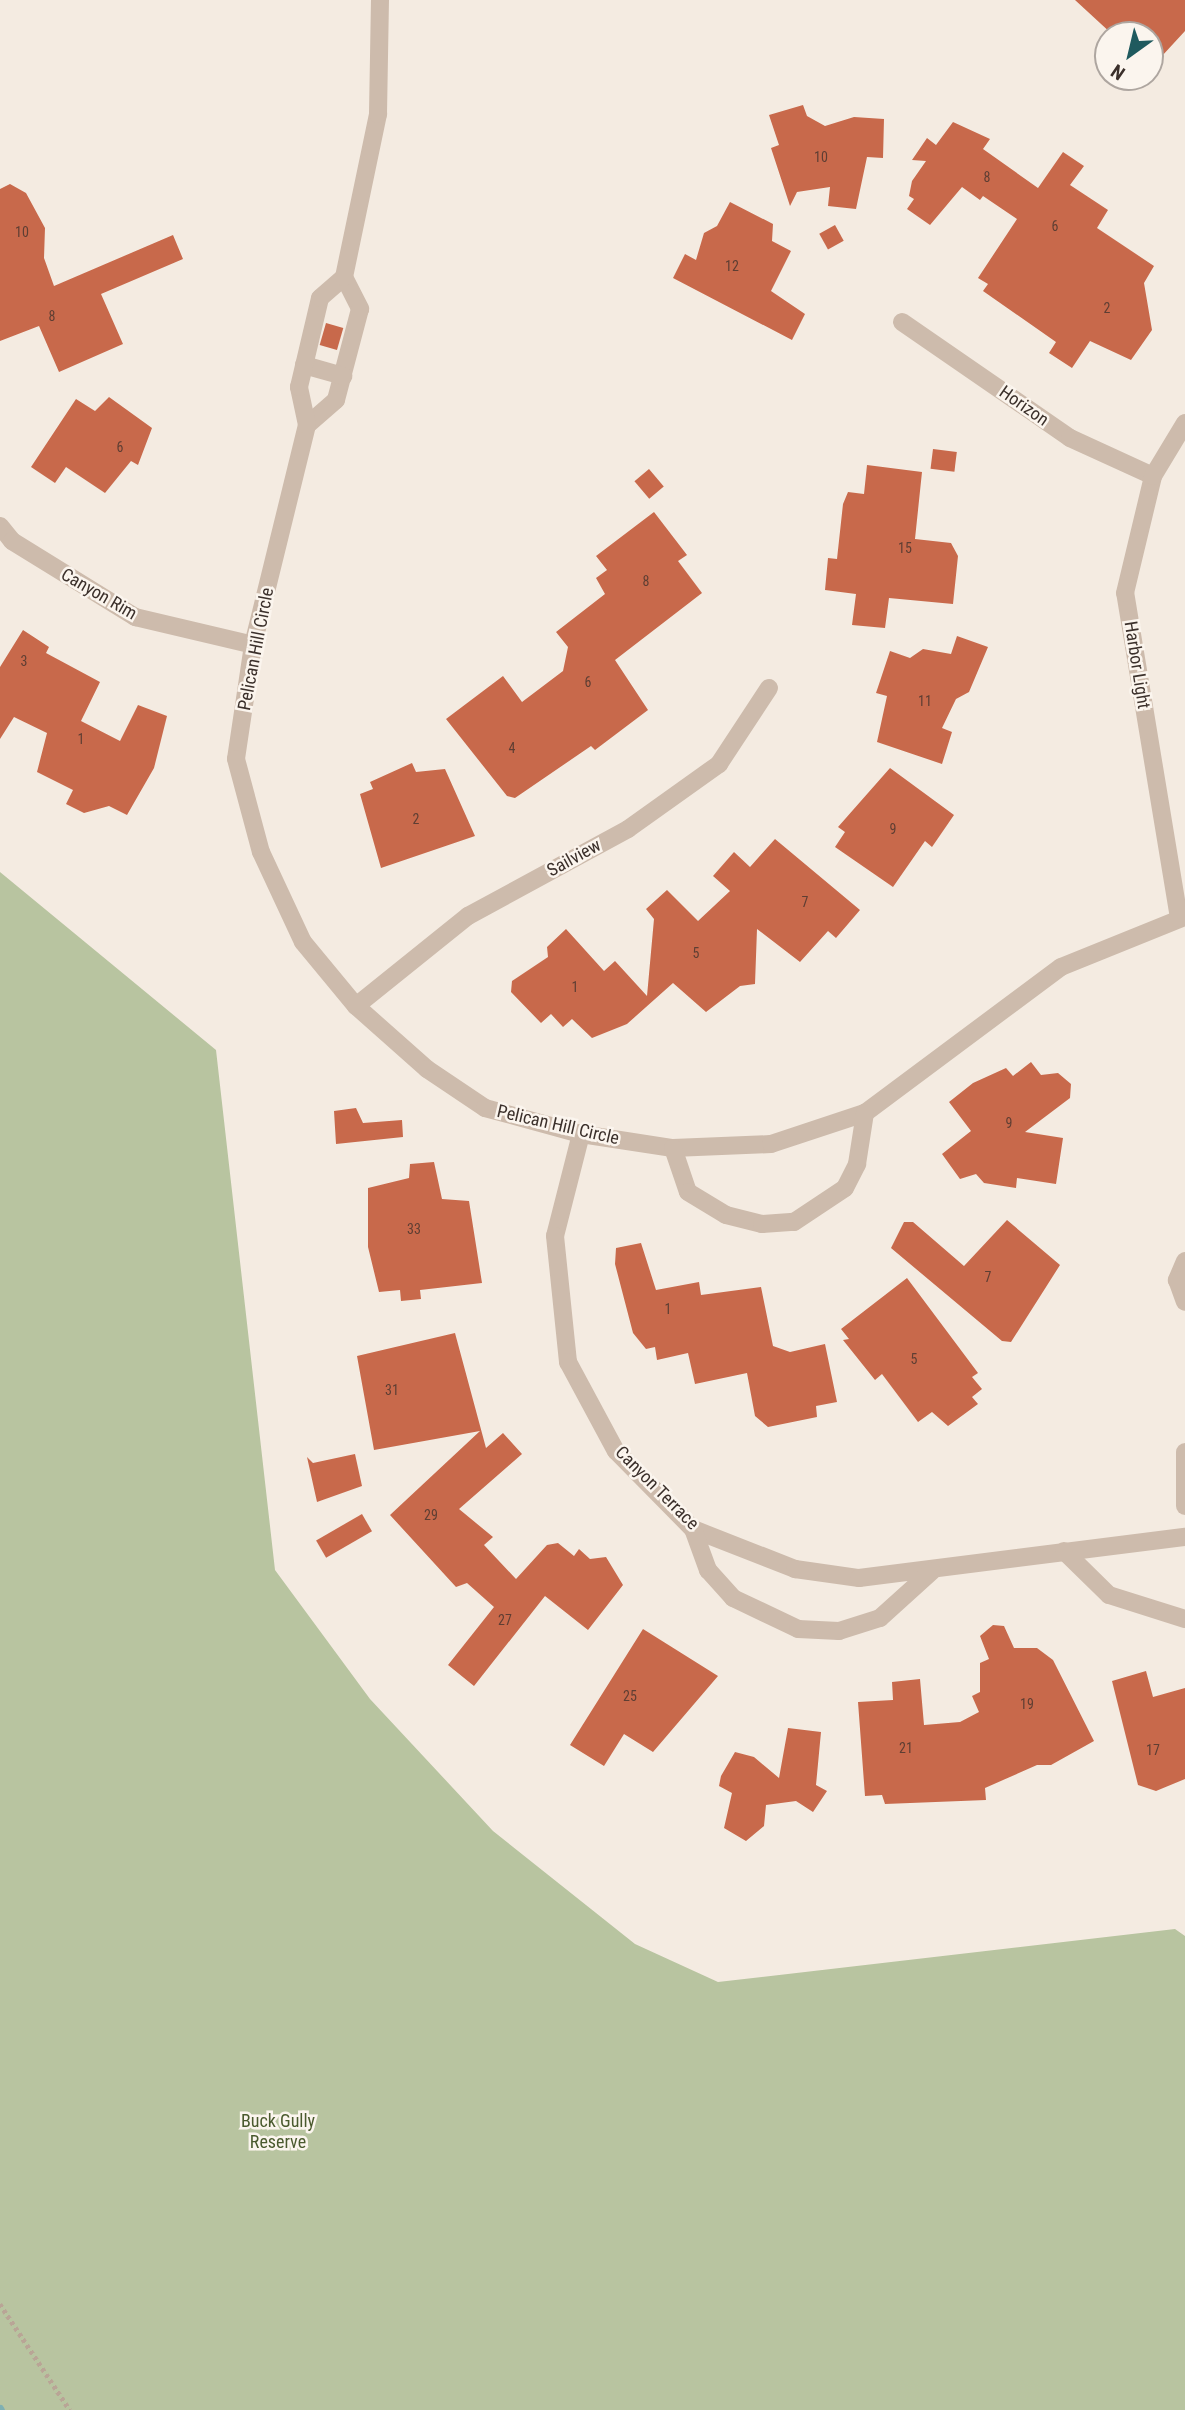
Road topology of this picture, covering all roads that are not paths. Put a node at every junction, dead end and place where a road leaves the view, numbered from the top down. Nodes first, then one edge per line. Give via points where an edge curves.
1 (380, 0) edge
2 (344, 277) junction
3 (902, 321) dead end
4 (304, 365) junction
5 (343, 376) junction
6 (1185, 423) edge
7 (307, 425) junction
8 (1153, 476) junction
9 (0, 526) edge
10 (253, 645) junction
11 (769, 688) dead end
12 (1182, 918) edge
13 (356, 1006) junction
14 (865, 1113) junction
15 (581, 1134) junction
16 (673, 1148) junction
17 (1185, 1261) edge
18 (1185, 1302) edge
19 (1185, 1452) edge
20 (1185, 1506) edge
21 (693, 1529) junction
22 (1185, 1537) edge
23 (1064, 1551) junction
24 (932, 1571) junction
25 (1185, 1619) edge

1 - 2 street via 378,114
2 - 4 street, Pelican Hill Circle via 320,298
2 - 5 street via 359,309
3 - 8 street, Horizon via 1070,438
4 - 5 street
4 - 7 street, Pelican Hill Circle via 299,387
5 - 7 street via 336,400
6 - 8 street, Harbor Light
7 - 10 street, Pelican Hill Circle
8 - 12 street, Harbor Light via 1125,593
9 - 10 street, Canyon Rim via 12,541 135,618
10 - 13 street, Pelican Hill Circle via 236,759 261,852 303,942
11 - 13 street, Sailview via 719,764 628,829 468,916
12 - 14 street, Pelican Hill Circle via 1061,967
13 - 15 street, Pelican Hill Circle via 427,1069 485,1108
14 - 16 street, Pelican Hill Circle via 771,1144
14 - 16 street via 857,1164 845,1188 794,1222 762,1224 726,1215 688,1192
15 - 16 street, Pelican Hill Circle
15 - 21 street, Canyon Terrace via 555,1236 568,1362 616,1451
17 - 18 street via 1177,1280
19 - 20 street
21 - 24 street, Canyon Terrace via 796,1569 859,1578
21 - 24 street via 708,1570 733,1598 798,1629 839,1631 880,1618
22 - 23 street, Canyon Terrace
23 - 24 street, Canyon Terrace
23 - 25 street via 1110,1595

